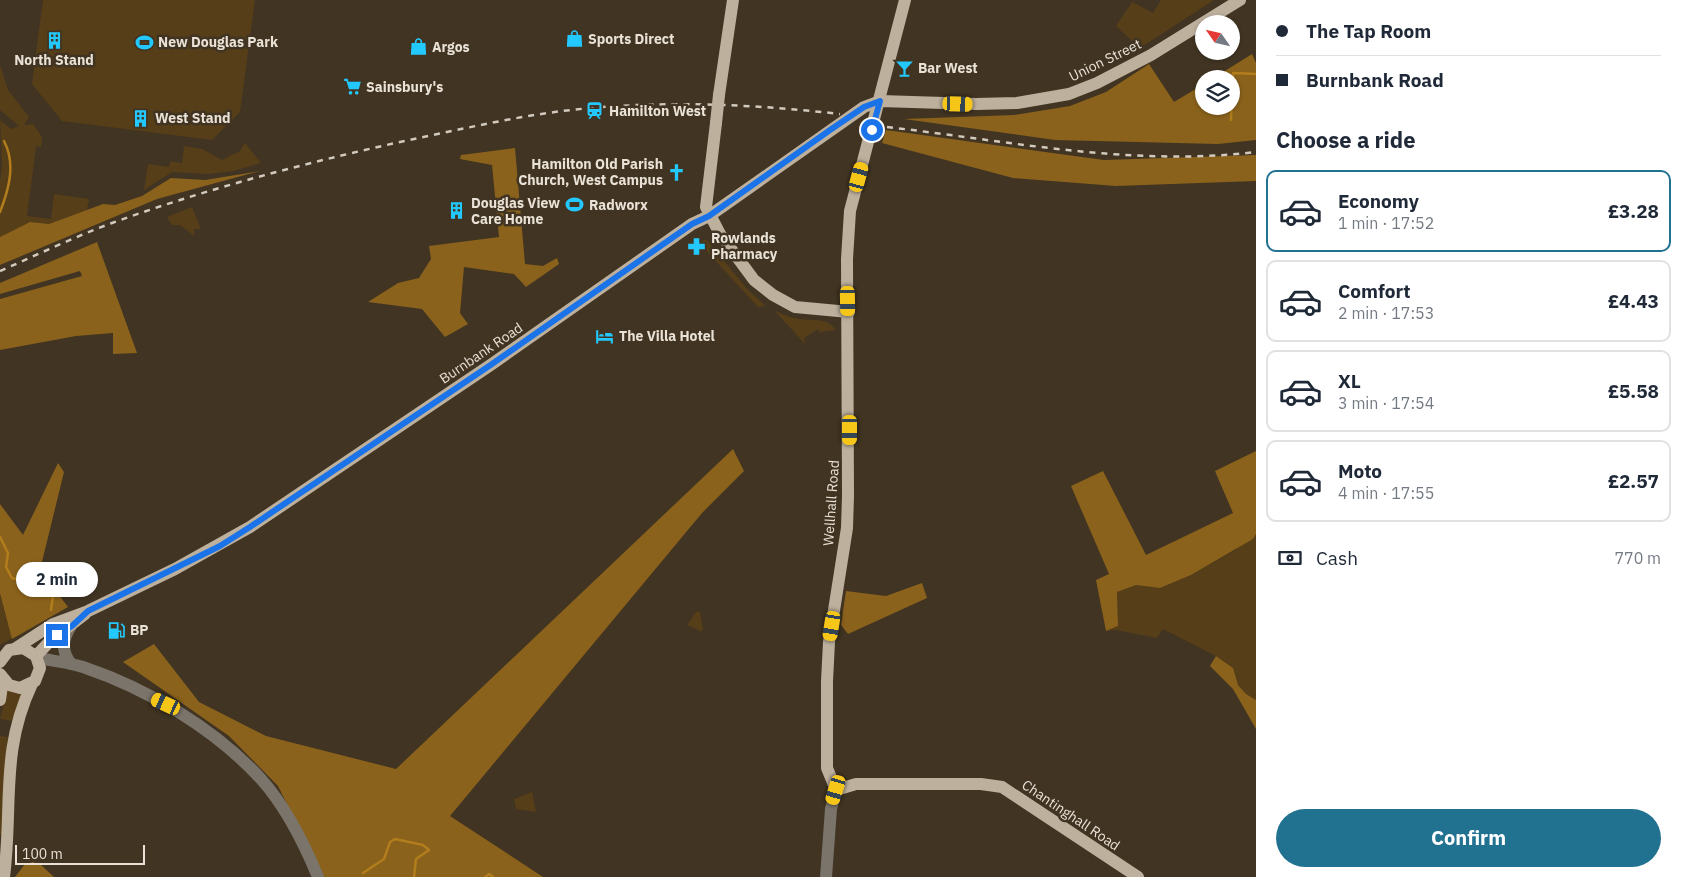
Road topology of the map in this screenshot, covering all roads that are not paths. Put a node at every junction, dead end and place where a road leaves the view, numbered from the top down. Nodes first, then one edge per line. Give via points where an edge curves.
1 (733, 0) edge
2 (905, 0) edge
3 (1240, 0) edge
4 (880, 101) junction
5 (709, 179) junction
6 (709, 216) junction
7 (692, 224) junction
8 (849, 312) junction
9 (88, 611) junction
10 (72, 626) junction
11 (16, 648) junction
12 (37, 657) junction
13 (0, 662) edge
14 (68, 664) junction
15 (1, 677) edge
16 (35, 680) junction
17 (0, 700) edge
18 (836, 790) junction
19 (3, 847) edge
20 (4, 877) edge
21 (318, 877) edge
22 (826, 877) edge
23 (1138, 877) edge

1 - 5 main road, bridge
2 - 4 main road, Wellhall Road
3 - 4 main road, Union Street via 1151,55 1097,84 1069,94 1017,103
4 - 6 main road, Burnbank Road via 846,119
4 - 8 main road, Wellhall Road via 850,211
5 - 6 main road via 706,207
5 - 7 main road
6 - 7 main road, Burnbank Road
6 - 8 main road via 754,280 772,295 795,307
7 - 9 main road, Burnbank Road via 250,527
8 - 18 main road, Wellhall Road via 847,528 829,642 827,681 827,768
9 - 10 main road, Burnbank Road
9 - 11 main road, Burnbank Road via 53,624
10 - 12 main road, Burnbank Road via 51,640
10 - 14 street via 63,645
11 - 12 main road via 27,649
11 - 13 main road, Burnbank Road via 6,653
12 - 14 street
12 - 16 main road
14 - 16 street
14 - 21 street via 166,704 240,759 262,780 285,813 305,846
15 - 16 main road via 16,688
15 - 17 main road
16 - 19 main road via 16,726 11,751
18 - 22 street via 831,809
18 - 23 main road, Chantinghall Road via 856,784 981,784 1002,787
19 - 20 main road

